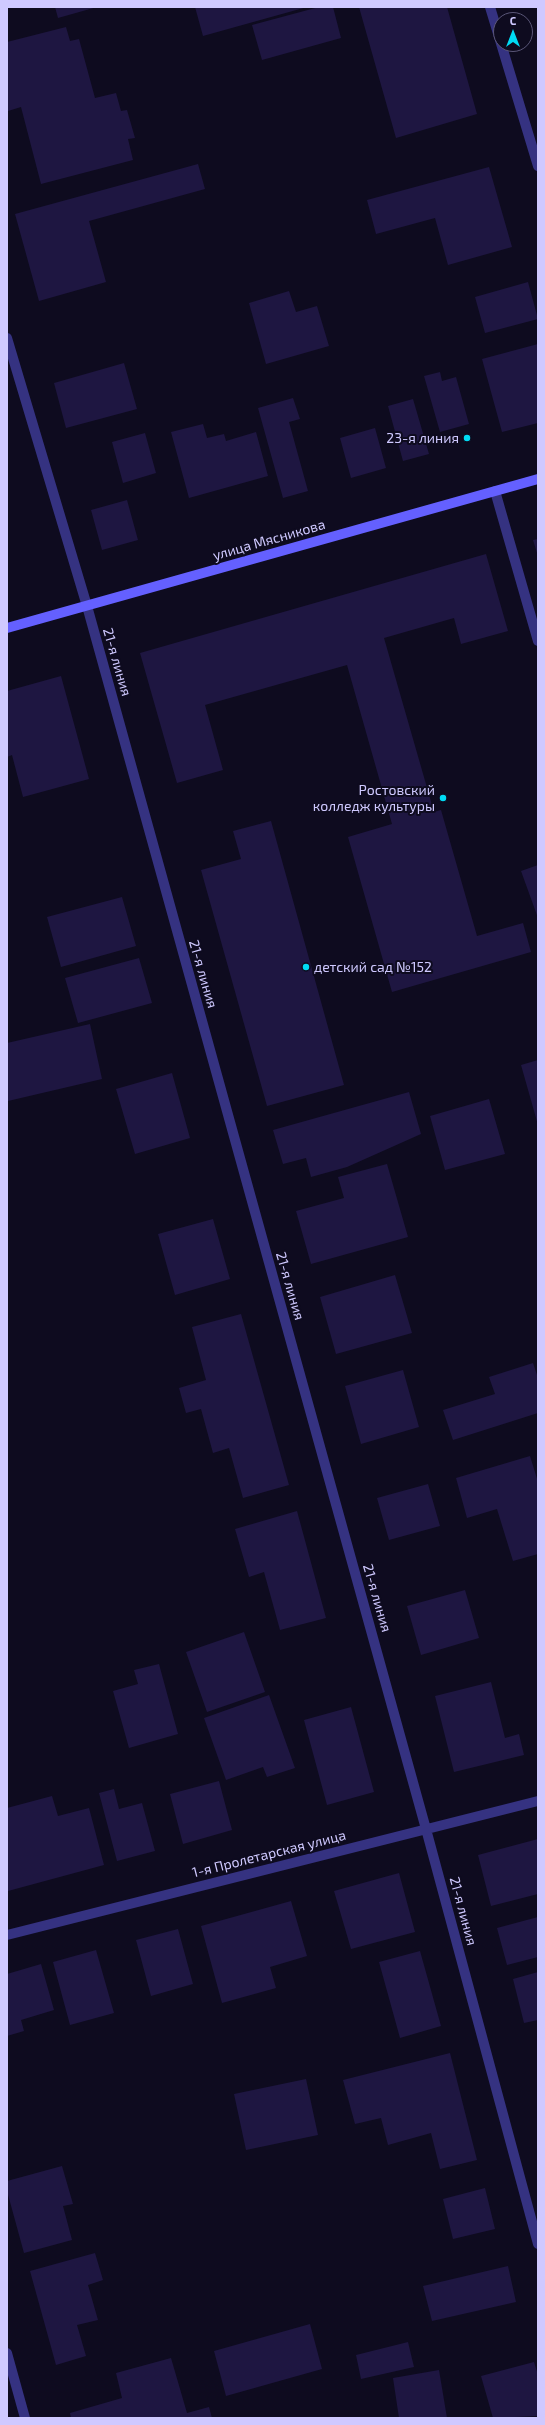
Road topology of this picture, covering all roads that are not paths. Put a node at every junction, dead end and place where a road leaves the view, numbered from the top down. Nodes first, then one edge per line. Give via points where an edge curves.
1 (490, 7) edge
2 (538, 166) edge
3 (7, 338) edge
4 (538, 478) edge
5 (495, 491) junction
6 (86, 606) junction
7 (7, 628) edge
8 (538, 641) edge
9 (538, 1801) edge
10 (426, 1829) junction
11 (7, 1935) edge
12 (538, 2244) edge
13 (7, 2354) edge
14 (25, 2418) edge

1 - 2 street
3 - 6 street, 21-я линия
4 - 5 main road, улица Мясникова
5 - 6 main road, улица Мясникова
5 - 8 street
6 - 7 main road, улица Мясникова
6 - 10 street, 21-я линия
9 - 10 street, 1-я Пролетарская улица
10 - 11 street, 1-я Пролетарская улица
10 - 12 street, 21-я линия
13 - 14 street

